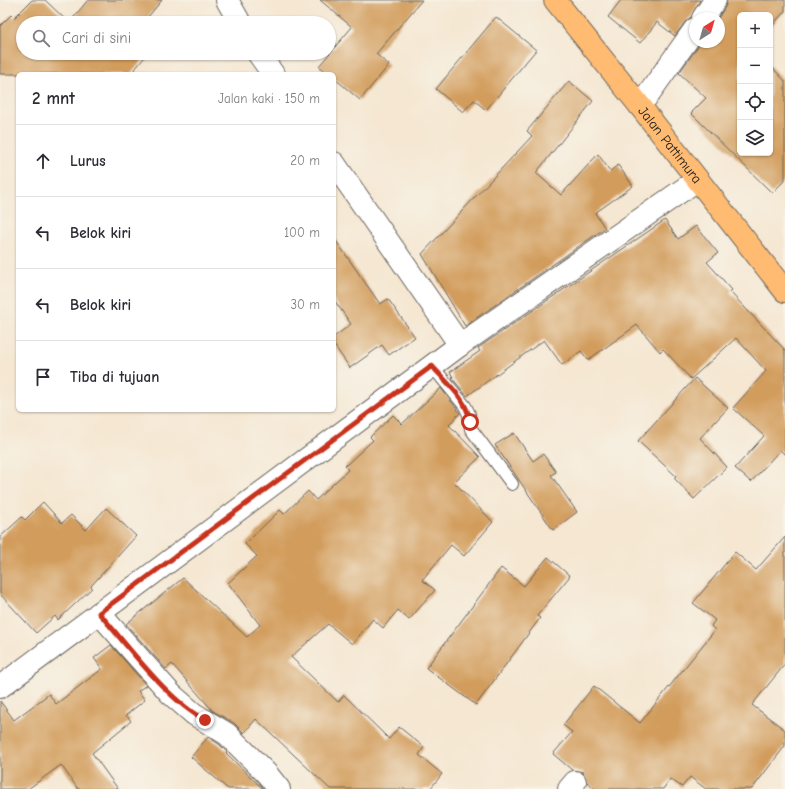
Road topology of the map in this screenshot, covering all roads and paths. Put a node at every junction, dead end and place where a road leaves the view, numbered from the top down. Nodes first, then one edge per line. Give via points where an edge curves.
1 (227, 0) edge
2 (555, 0) edge
3 (716, 0) edge
4 (707, 12) edge
5 (236, 16) edge
6 (689, 37) edge
7 (263, 60) edge
8 (271, 72) edge
9 (640, 106) junction
10 (336, 165) edge
11 (697, 180) junction
12 (785, 291) edge
13 (460, 344) junction
14 (432, 366) junction
15 (512, 484) dead end
16 (99, 613) junction
17 (0, 687) edge
18 (279, 789) edge

1 - 5 street
2 - 9 highway, Jalan Pattimura
3 - 4 street
6 - 9 street
7 - 8 street
9 - 11 highway, Jalan Pattimura
10 - 13 street
11 - 12 highway, Jalan Pattimura
11 - 13 street
13 - 14 street
14 - 15 lane via 465,406 472,429
14 - 16 street
16 - 17 street
16 - 18 street via 171,694 194,714 221,728

